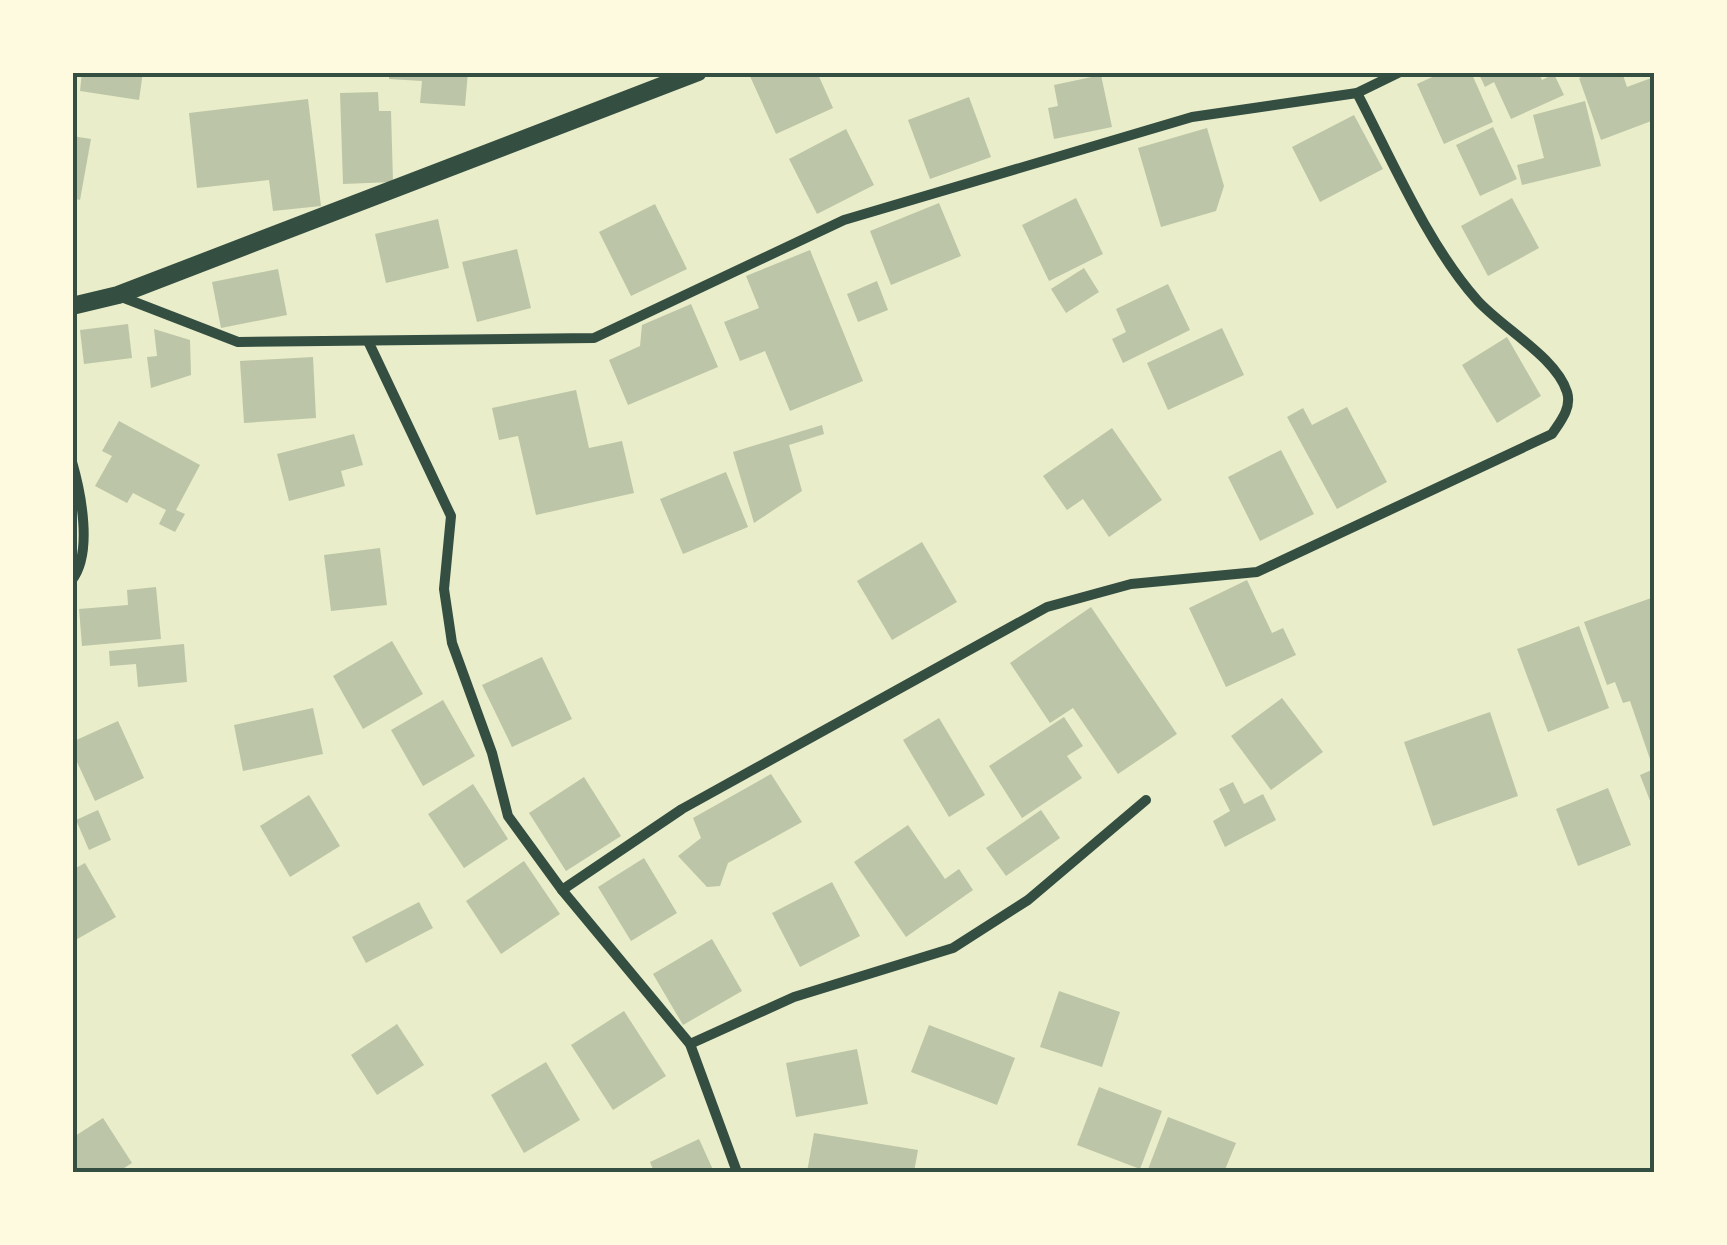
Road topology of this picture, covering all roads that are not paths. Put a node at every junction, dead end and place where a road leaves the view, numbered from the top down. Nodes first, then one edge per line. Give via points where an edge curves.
1 (698, 72) edge
2 (1400, 72) edge
3 (1357, 93) junction
4 (118, 295) junction
5 (72, 306) edge
6 (368, 342) junction
7 (72, 462) edge
8 (72, 580) edge
9 (1146, 800) dead end
10 (562, 890) junction
11 (690, 1044) junction
12 (737, 1172) edge

1 - 4 street
2 - 3 street
3 - 6 street via 1192,116 844,220 594,338
3 - 10 street via 1451,266 1477,300 1555,369 1568,395 1552,434 1257,572 1131,584 1046,607 682,810
4 - 5 street
4 - 6 street via 238,342
6 - 10 street via 452,516 444,589 452,642 508,816
7 - 8 street via 84,502 80,570
9 - 11 street via 1028,900 952,948 794,997
10 - 11 street
11 - 12 street

